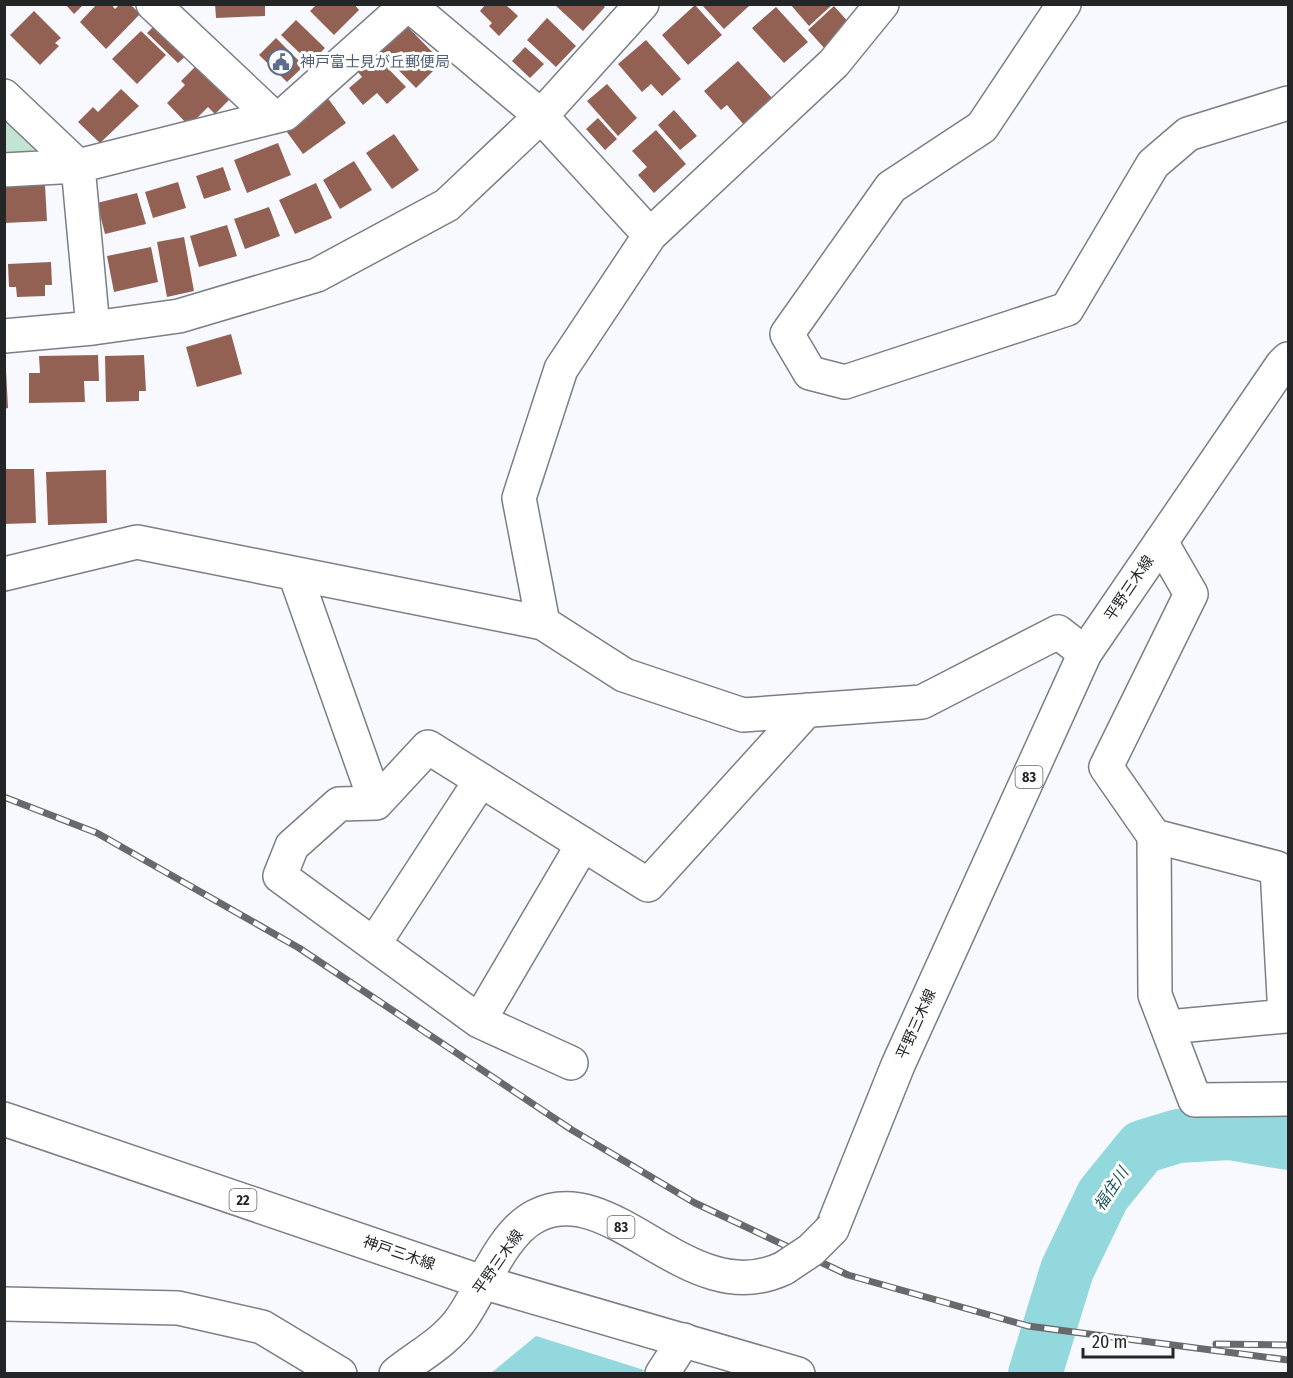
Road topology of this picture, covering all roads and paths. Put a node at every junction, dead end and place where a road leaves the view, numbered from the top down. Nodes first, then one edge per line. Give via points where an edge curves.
1 (153, 4) edge
2 (408, 4) edge
3 (642, 4) edge
4 (882, 4) edge
5 (1064, 4) edge
6 (4, 96) edge
7 (1288, 104) edge
8 (541, 116) junction
9 (273, 117) junction
10 (78, 166) junction
11 (4, 170) edge
12 (650, 236) junction
13 (93, 328) junction
14 (4, 336) edge
15 (1288, 359) edge
16 (1161, 542) junction
17 (295, 573) junction
18 (4, 574) edge
19 (543, 623) junction
20 (1085, 653) junction
21 (807, 710) junction
22 (481, 780) junction
23 (376, 803) junction
24 (1154, 836) junction
25 (583, 844) junction
26 (374, 944) junction
27 (479, 1021) junction
28 (1168, 1027) junction
29 (571, 1063) dead end
30 (1288, 1099) edge
31 (4, 1119) edge
32 (482, 1282) junction
33 (4, 1304) edge
34 (684, 1340) junction
35 (399, 1372) edge
36 (340, 1374) edge
37 (662, 1374) edge
38 (798, 1374) edge

1 - 9 street
2 - 8 street
2 - 9 street via 285,114
3 - 8 street
4 - 12 street via 834,63
5 - 7 street via 982,127 891,187 787,334 810,373 845,382 1067,309 1153,164 1188,134
6 - 10 street
8 - 12 street
8 - 13 street via 447,205 317,275 179,315
9 - 10 street
10 - 11 street
10 - 13 street
12 - 19 street via 561,369 519,498
13 - 14 street
15 - 16 street, 平野三木線 / 83
16 - 20 street, 平野三木線 / 83
16 - 24 street via 1191,594 1106,767
17 - 18 street via 137,542
17 - 19 street
17 - 23 street
19 - 21 street via 624,675 743,715
20 - 21 street via 1058,632 922,702
20 - 32 street, 平野三木線 / 83, bridge via 898,1065 832,1229 811,1250 768,1276 732,1278 706,1272 603,1217 576,1207 554,1207 533,1217 513,1236
21 - 25 street via 648,885
22 - 23 street via 428,747
22 - 25 street
22 - 26 street
23 - 26 street via 339,804 292,846 280,876
24 - 28 street via 1155,995
24 - 28 street via 1277,868 1285,1016
25 - 27 street
26 - 27 street
27 - 29 street
28 - 30 street via 1195,1100
31 - 32 street, 神戸三木線 / 22
32 - 34 street, 神戸三木線 / 22
32 - 35 street, 平野三木線 / 83 via 462,1319 441,1341
33 - 36 street via 178,1308 262,1327
34 - 37 street
34 - 38 street, 神戸三木線 / 22

